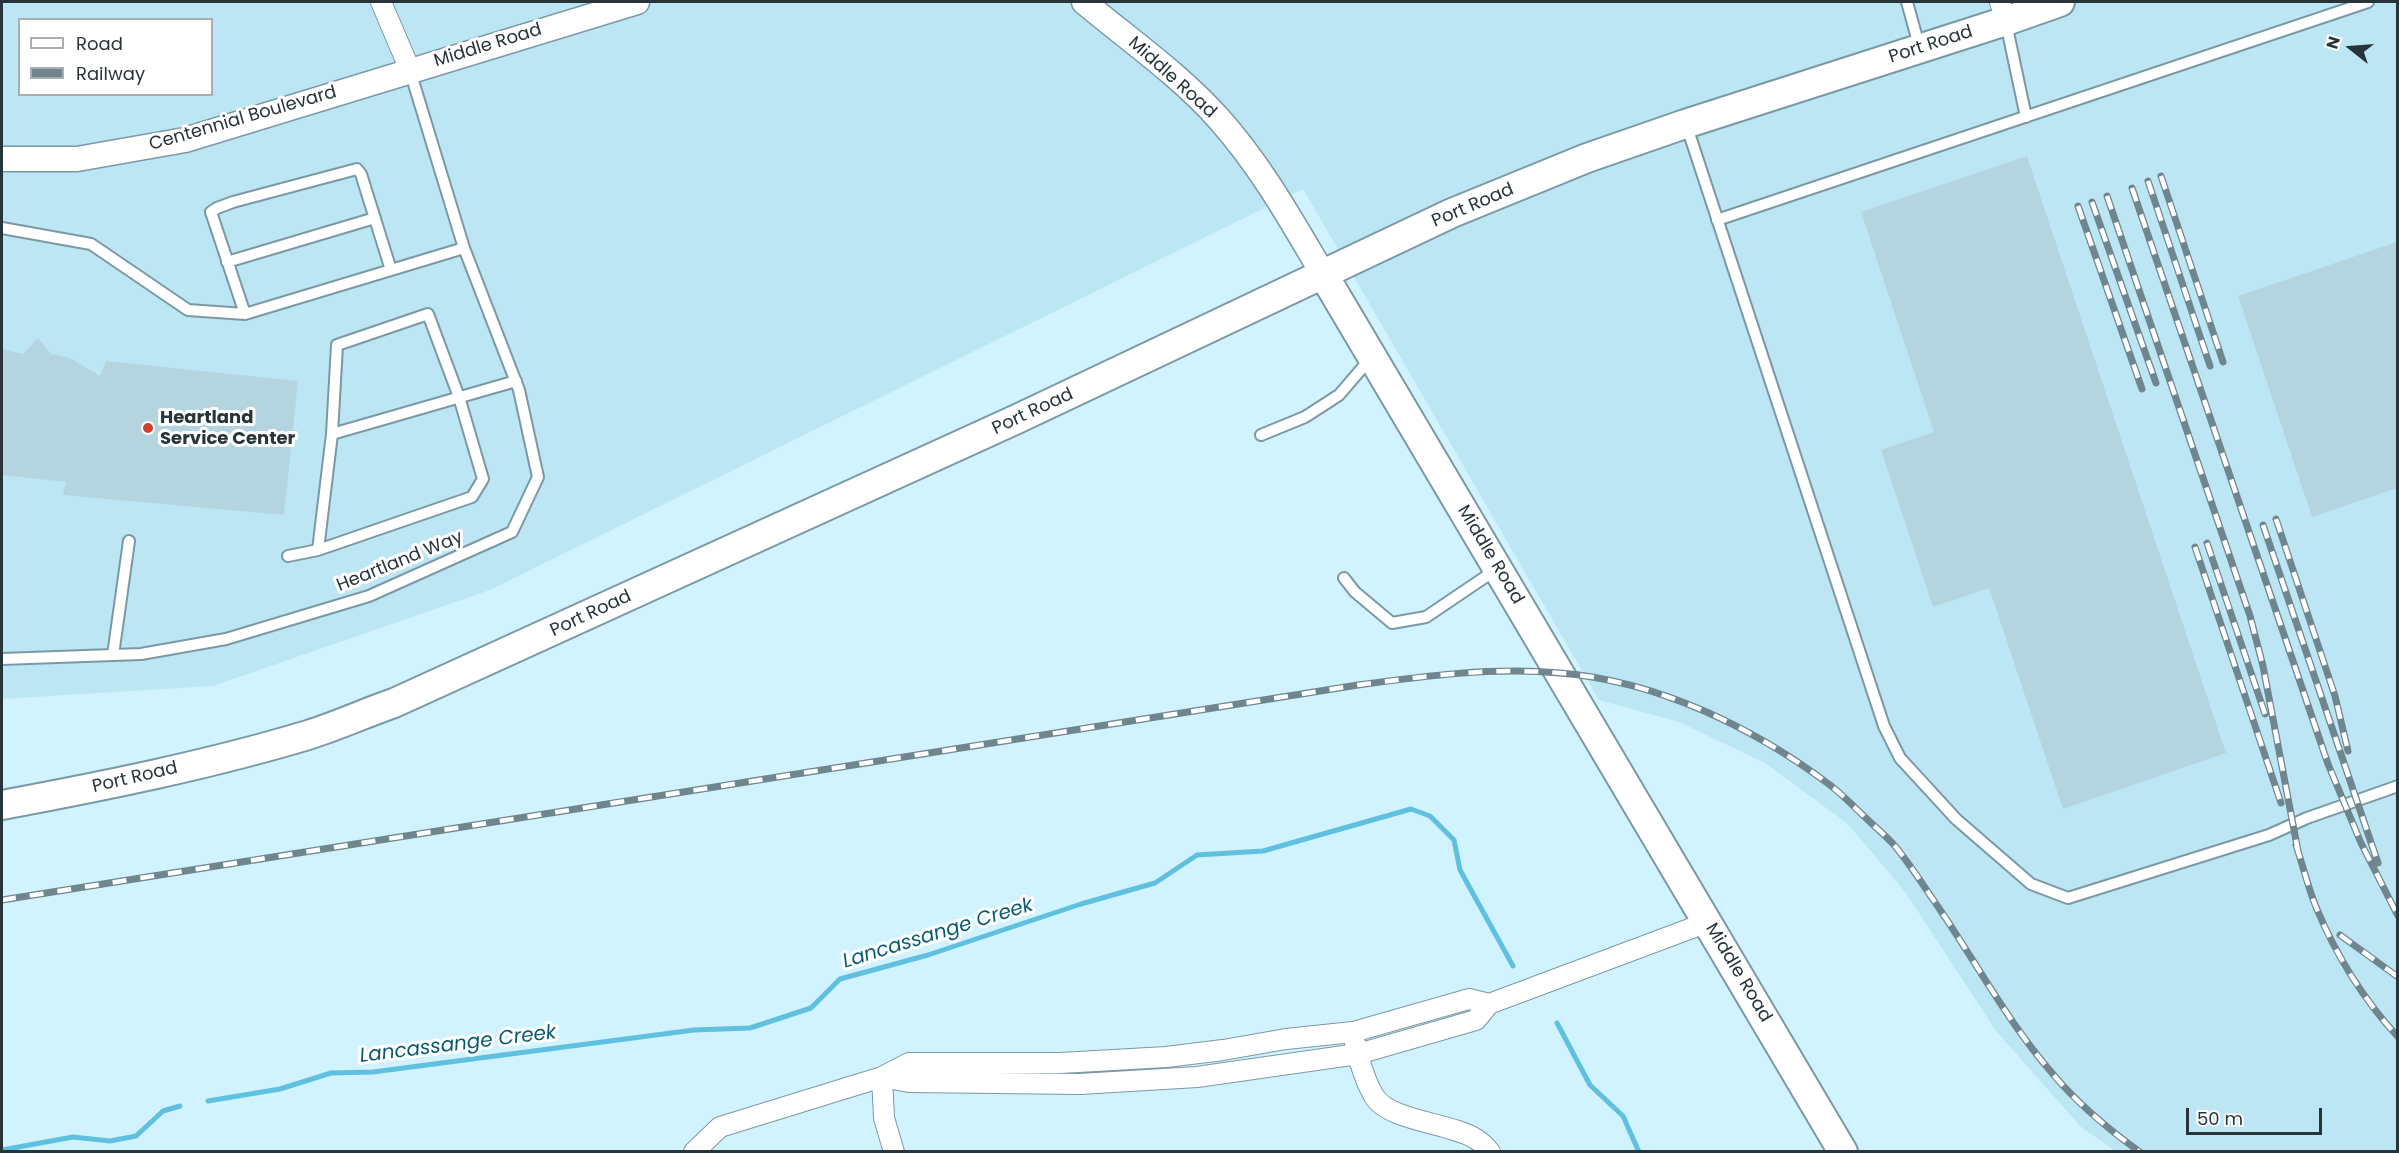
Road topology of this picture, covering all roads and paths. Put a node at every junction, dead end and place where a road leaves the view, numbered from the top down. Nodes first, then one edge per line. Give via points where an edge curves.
1 (381, 2) edge
2 (637, 2) edge
3 (1084, 2) edge
4 (1907, 2) edge
5 (2060, 2) edge
6 (2368, 2) edge
7 (2003, 11) edge
8 (1920, 49) junction
9 (410, 70) junction
10 (2026, 117) junction
11 (1685, 124) junction
12 (2, 159) edge
13 (375, 219) junction
14 (1718, 220) junction
15 (2, 228) edge
16 (464, 248) junction
17 (227, 262) junction
18 (391, 270) junction
19 (1323, 274) junction
20 (245, 314) junction
21 (1372, 357) junction
22 (516, 381) junction
23 (459, 397) junction
24 (332, 434) junction
25 (1261, 435) dead end
26 (129, 541) dead end
27 (318, 550) junction
28 (288, 556) dead end
29 (1497, 568) junction
30 (1344, 578) dead end
31 (112, 655) junction
32 (2, 659) edge
33 (2397, 786) edge
34 (2, 805) edge
35 (1708, 922) junction
36 (1489, 1004) junction
37 (1353, 1032) junction
38 (1358, 1054) junction
39 (882, 1077) junction
40 (694, 1152) edge
41 (894, 1152) edge
42 (1490, 1152) edge
43 (1843, 1152) edge

1 - 9 street, Middle Road
2 - 9 street, Middle Road
3 - 19 street, Middle Road via 1218,117 1270,184
4 - 8 lane
5 - 7 main road, Port Road
6 - 10 lane
7 - 8 main road, Port Road
7 - 10 lane
8 - 11 main road, Port Road
9 - 12 street, Centennial Boulevard via 185,140 77,159
9 - 16 lane, Heartland Way
10 - 14 lane
11 - 14 lane
11 - 19 main road, Port Road via 1587,158 1463,209
13 - 17 lane
13 - 17 lane via 357,169 233,202 211,212
13 - 18 lane
14 - 33 lane via 1884,726 1900,758 1956,819 2031,885 2068,898 2269,835
15 - 20 lane via 91,244 188,310
16 - 18 lane
16 - 22 lane, Heartland Way
17 - 20 lane
18 - 20 lane
19 - 21 main road, Middle Road
19 - 34 main road, Port Road via 1017,419 394,703 259,749
21 - 25 lane via 1339,394 1305,417
21 - 29 main road, Middle Road
22 - 23 lane
22 - 31 lane, Heartland Way via 538,477 512,532 369,596 226,639 141,654
23 - 24 lane
23 - 24 lane via 428,314 337,345
23 - 27 lane via 483,479 472,497
24 - 27 lane
26 - 31 lane
27 - 28 lane
29 - 30 lane via 1426,617 1392,623
29 - 35 main road, Middle Road
31 - 32 lane, Heartland Way
35 - 36 street
35 - 43 main road, Middle Road
36 - 37 street via 1469,999
36 - 38 street via 1476,1020
37 - 38 street
37 - 39 street via 1167,1057 1060,1063 909,1063
38 - 39 street via 1197,1077 1080,1084 909,1082
38 - 42 street via 1374,1098 1388,1109 1477,1139
39 - 40 street via 720,1127
39 - 41 street via 884,1118

